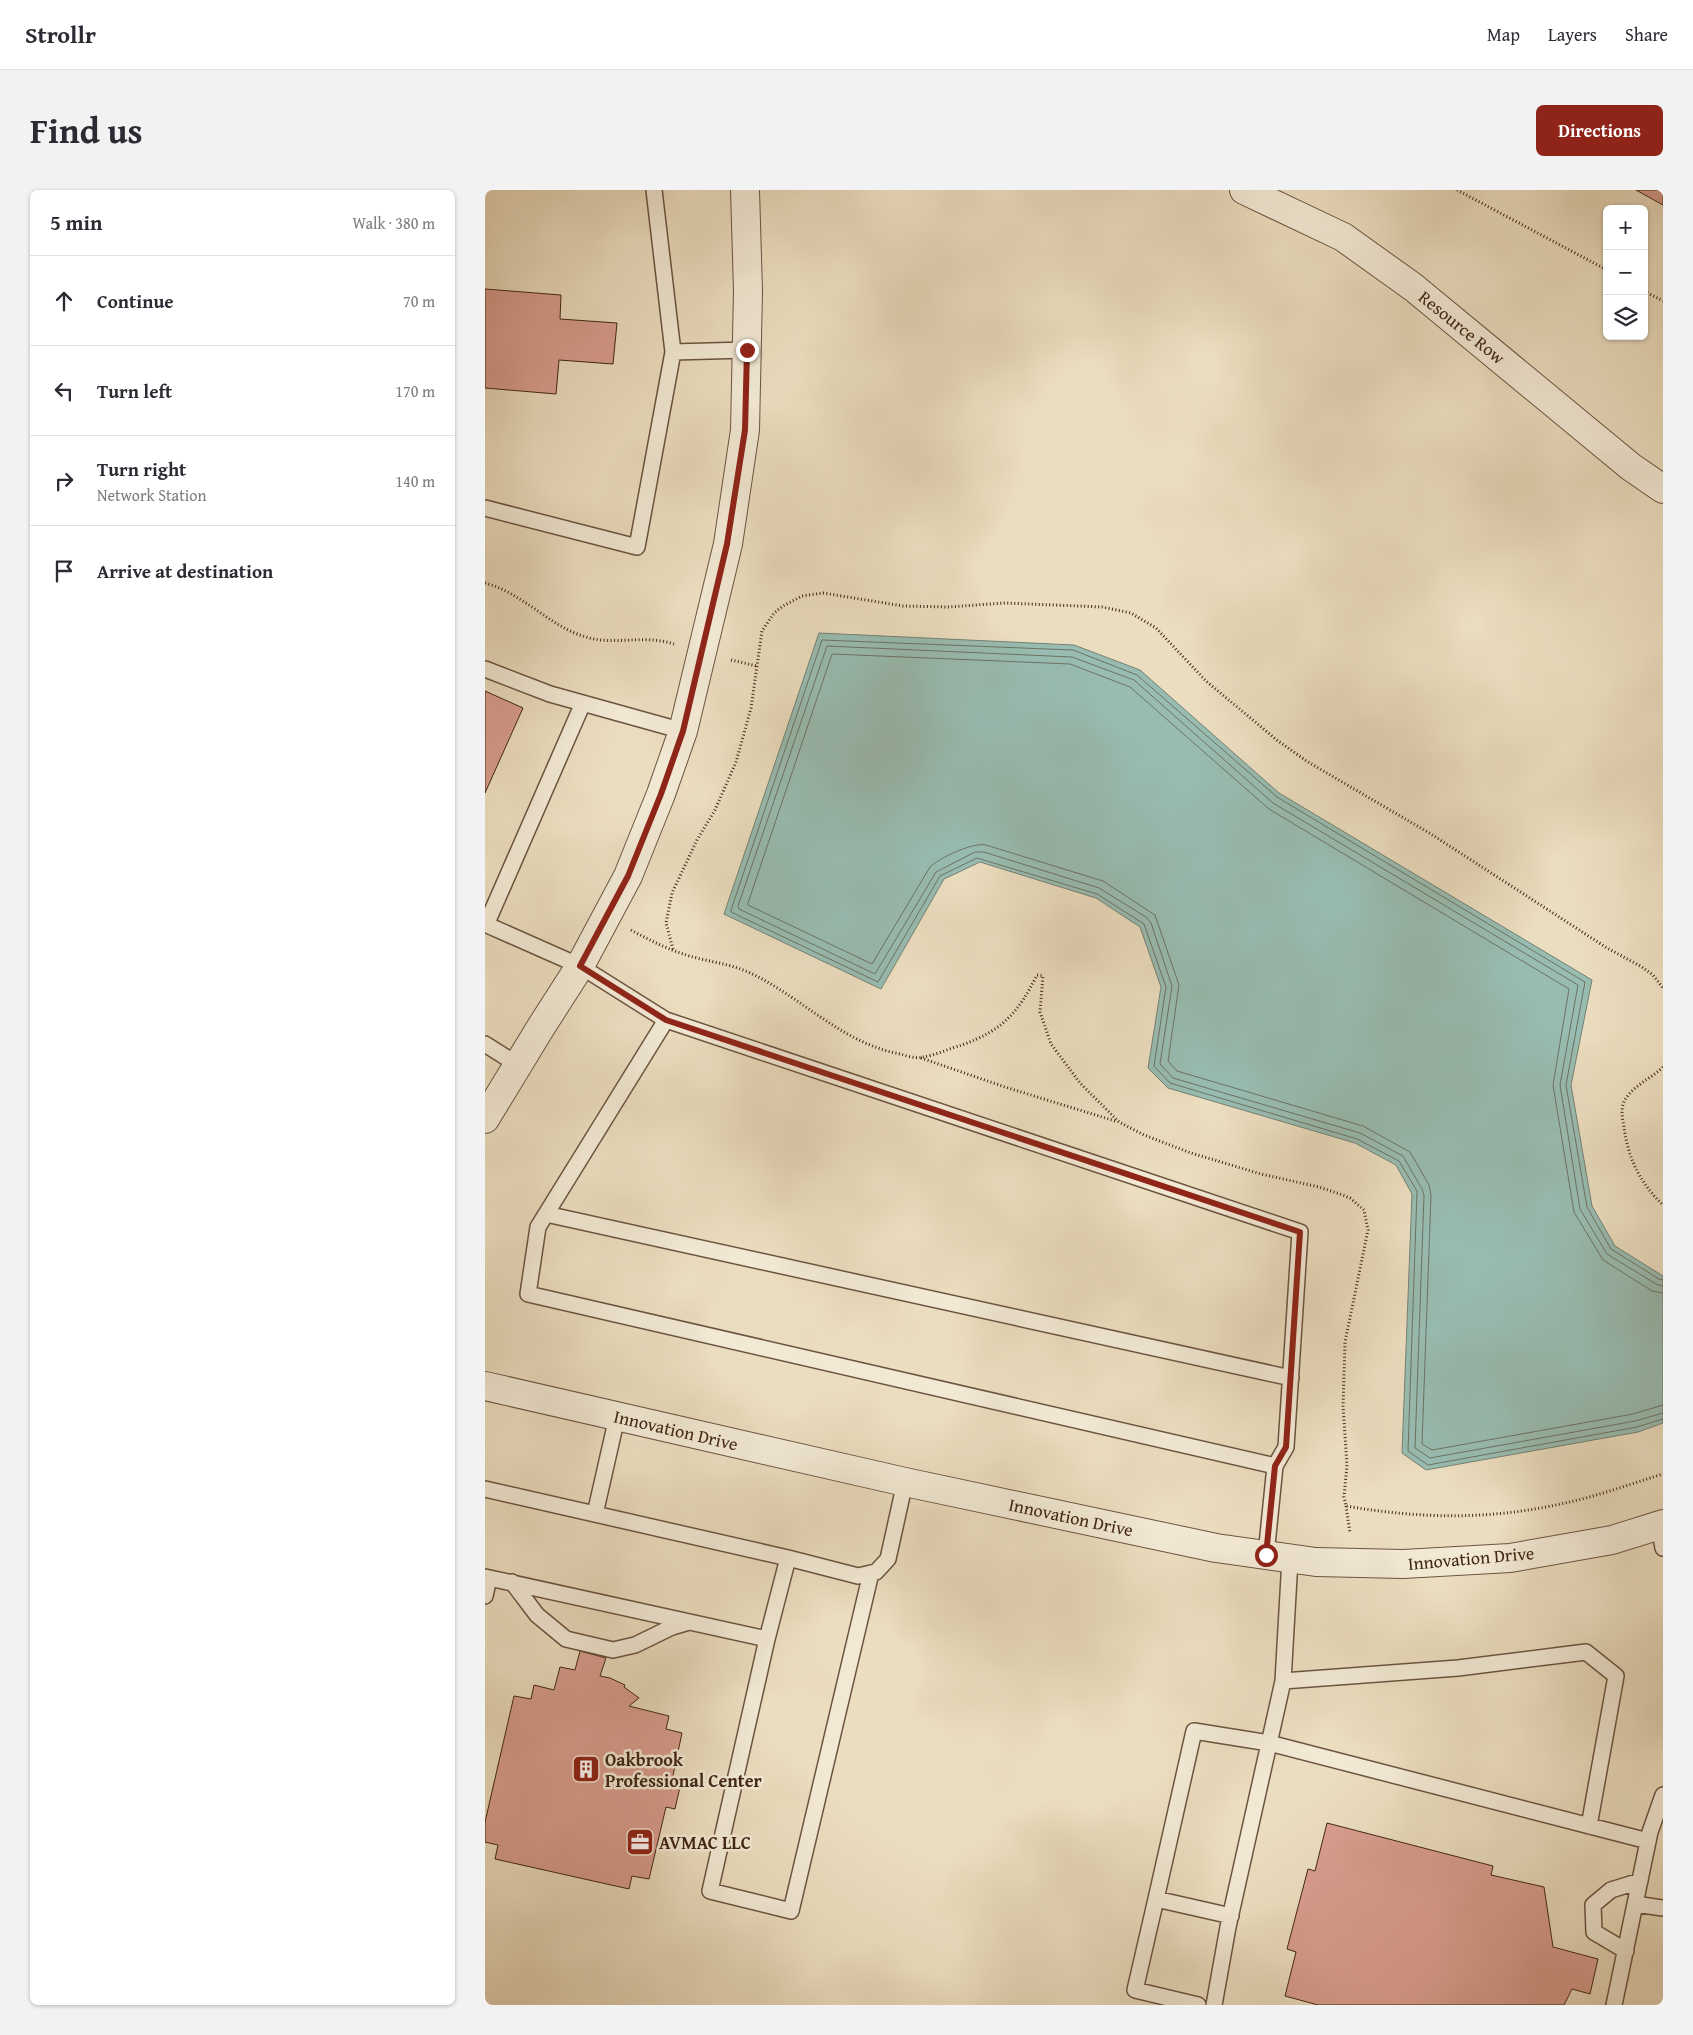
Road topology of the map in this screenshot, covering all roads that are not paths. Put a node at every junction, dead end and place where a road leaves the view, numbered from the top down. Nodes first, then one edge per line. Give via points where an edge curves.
1 (654, 190) edge
2 (745, 190) edge
3 (1244, 190) edge
4 (747, 350) junction
5 (673, 352) junction
6 (1663, 489) edge
7 (485, 508) edge
8 (485, 668) edge
9 (583, 703) junction
10 (683, 731) junction
11 (485, 924) edge
12 (580, 966) junction
13 (666, 1020) junction
14 (485, 1044) edge
15 (518, 1065) junction
16 (485, 1119) edge
17 (546, 1214) junction
18 (1291, 1378) junction
19 (485, 1386) edge
20 (617, 1416) junction
21 (1275, 1466) junction
22 (905, 1482) junction
23 (485, 1489) edge
24 (595, 1514) junction
25 (1662, 1533) edge
26 (1278, 1557) junction
27 (788, 1558) junction
28 (871, 1573) junction
29 (487, 1577) edge
30 (512, 1582) junction
31 (485, 1596) edge
32 (689, 1622) junction
33 (767, 1639) junction
34 (1283, 1681) junction
35 (1269, 1744) junction
36 (1663, 1795) edge
37 (1589, 1826) junction
38 (1648, 1841) junction
39 (1640, 1881) junction
40 (1157, 1899) junction
41 (1635, 1904) junction
42 (1663, 1908) edge
43 (1231, 1916) junction
44 (1625, 1951) junction
45 (1198, 2005) edge
46 (1214, 2005) edge
47 (1614, 2005) edge

1 - 5 lane
2 - 4 street
3 - 6 street, Resource Row via 1343,237 1405,282 1631,467
4 - 5 lane
4 - 10 street via 745,430 727,544
5 - 7 lane via 637,547
8 - 9 lane via 550,694
9 - 10 lane
9 - 11 lane
10 - 12 street via 628,876
11 - 12 lane
12 - 13 lane
12 - 15 street
13 - 17 lane
13 - 18 lane via 1300,1232
14 - 15 lane
15 - 16 street
17 - 18 lane
17 - 21 lane via 538,1226 528,1294
18 - 21 lane via 1286,1447
19 - 20 street, Innovation Drive
20 - 22 street, Innovation Drive
20 - 24 lane
21 - 26 lane
22 - 26 street, Innovation Drive via 1216,1548
22 - 28 lane via 888,1559
23 - 24 lane
24 - 27 lane
25 - 26 street, Innovation Drive via 1510,1558 1403,1564 1316,1562
26 - 34 lane
27 - 28 lane via 858,1576
27 - 33 lane
28 - 33 lane via 791,1911 710,1891
29 - 30 lane
29 - 31 lane
30 - 32 lane
30 - 32 lane via 537,1615 566,1639 613,1650 635,1645
32 - 33 lane
34 - 35 lane
34 - 37 lane via 1458,1668 1586,1652 1616,1676
35 - 37 lane
35 - 40 lane via 1194,1731
35 - 43 lane
36 - 38 lane
37 - 38 lane
38 - 39 lane
39 - 41 lane
39 - 44 lane via 1611,1890 1593,1905 1594,1932
40 - 43 lane
40 - 45 lane via 1135,1990
41 - 42 lane
41 - 44 lane
43 - 46 lane
44 - 47 lane

